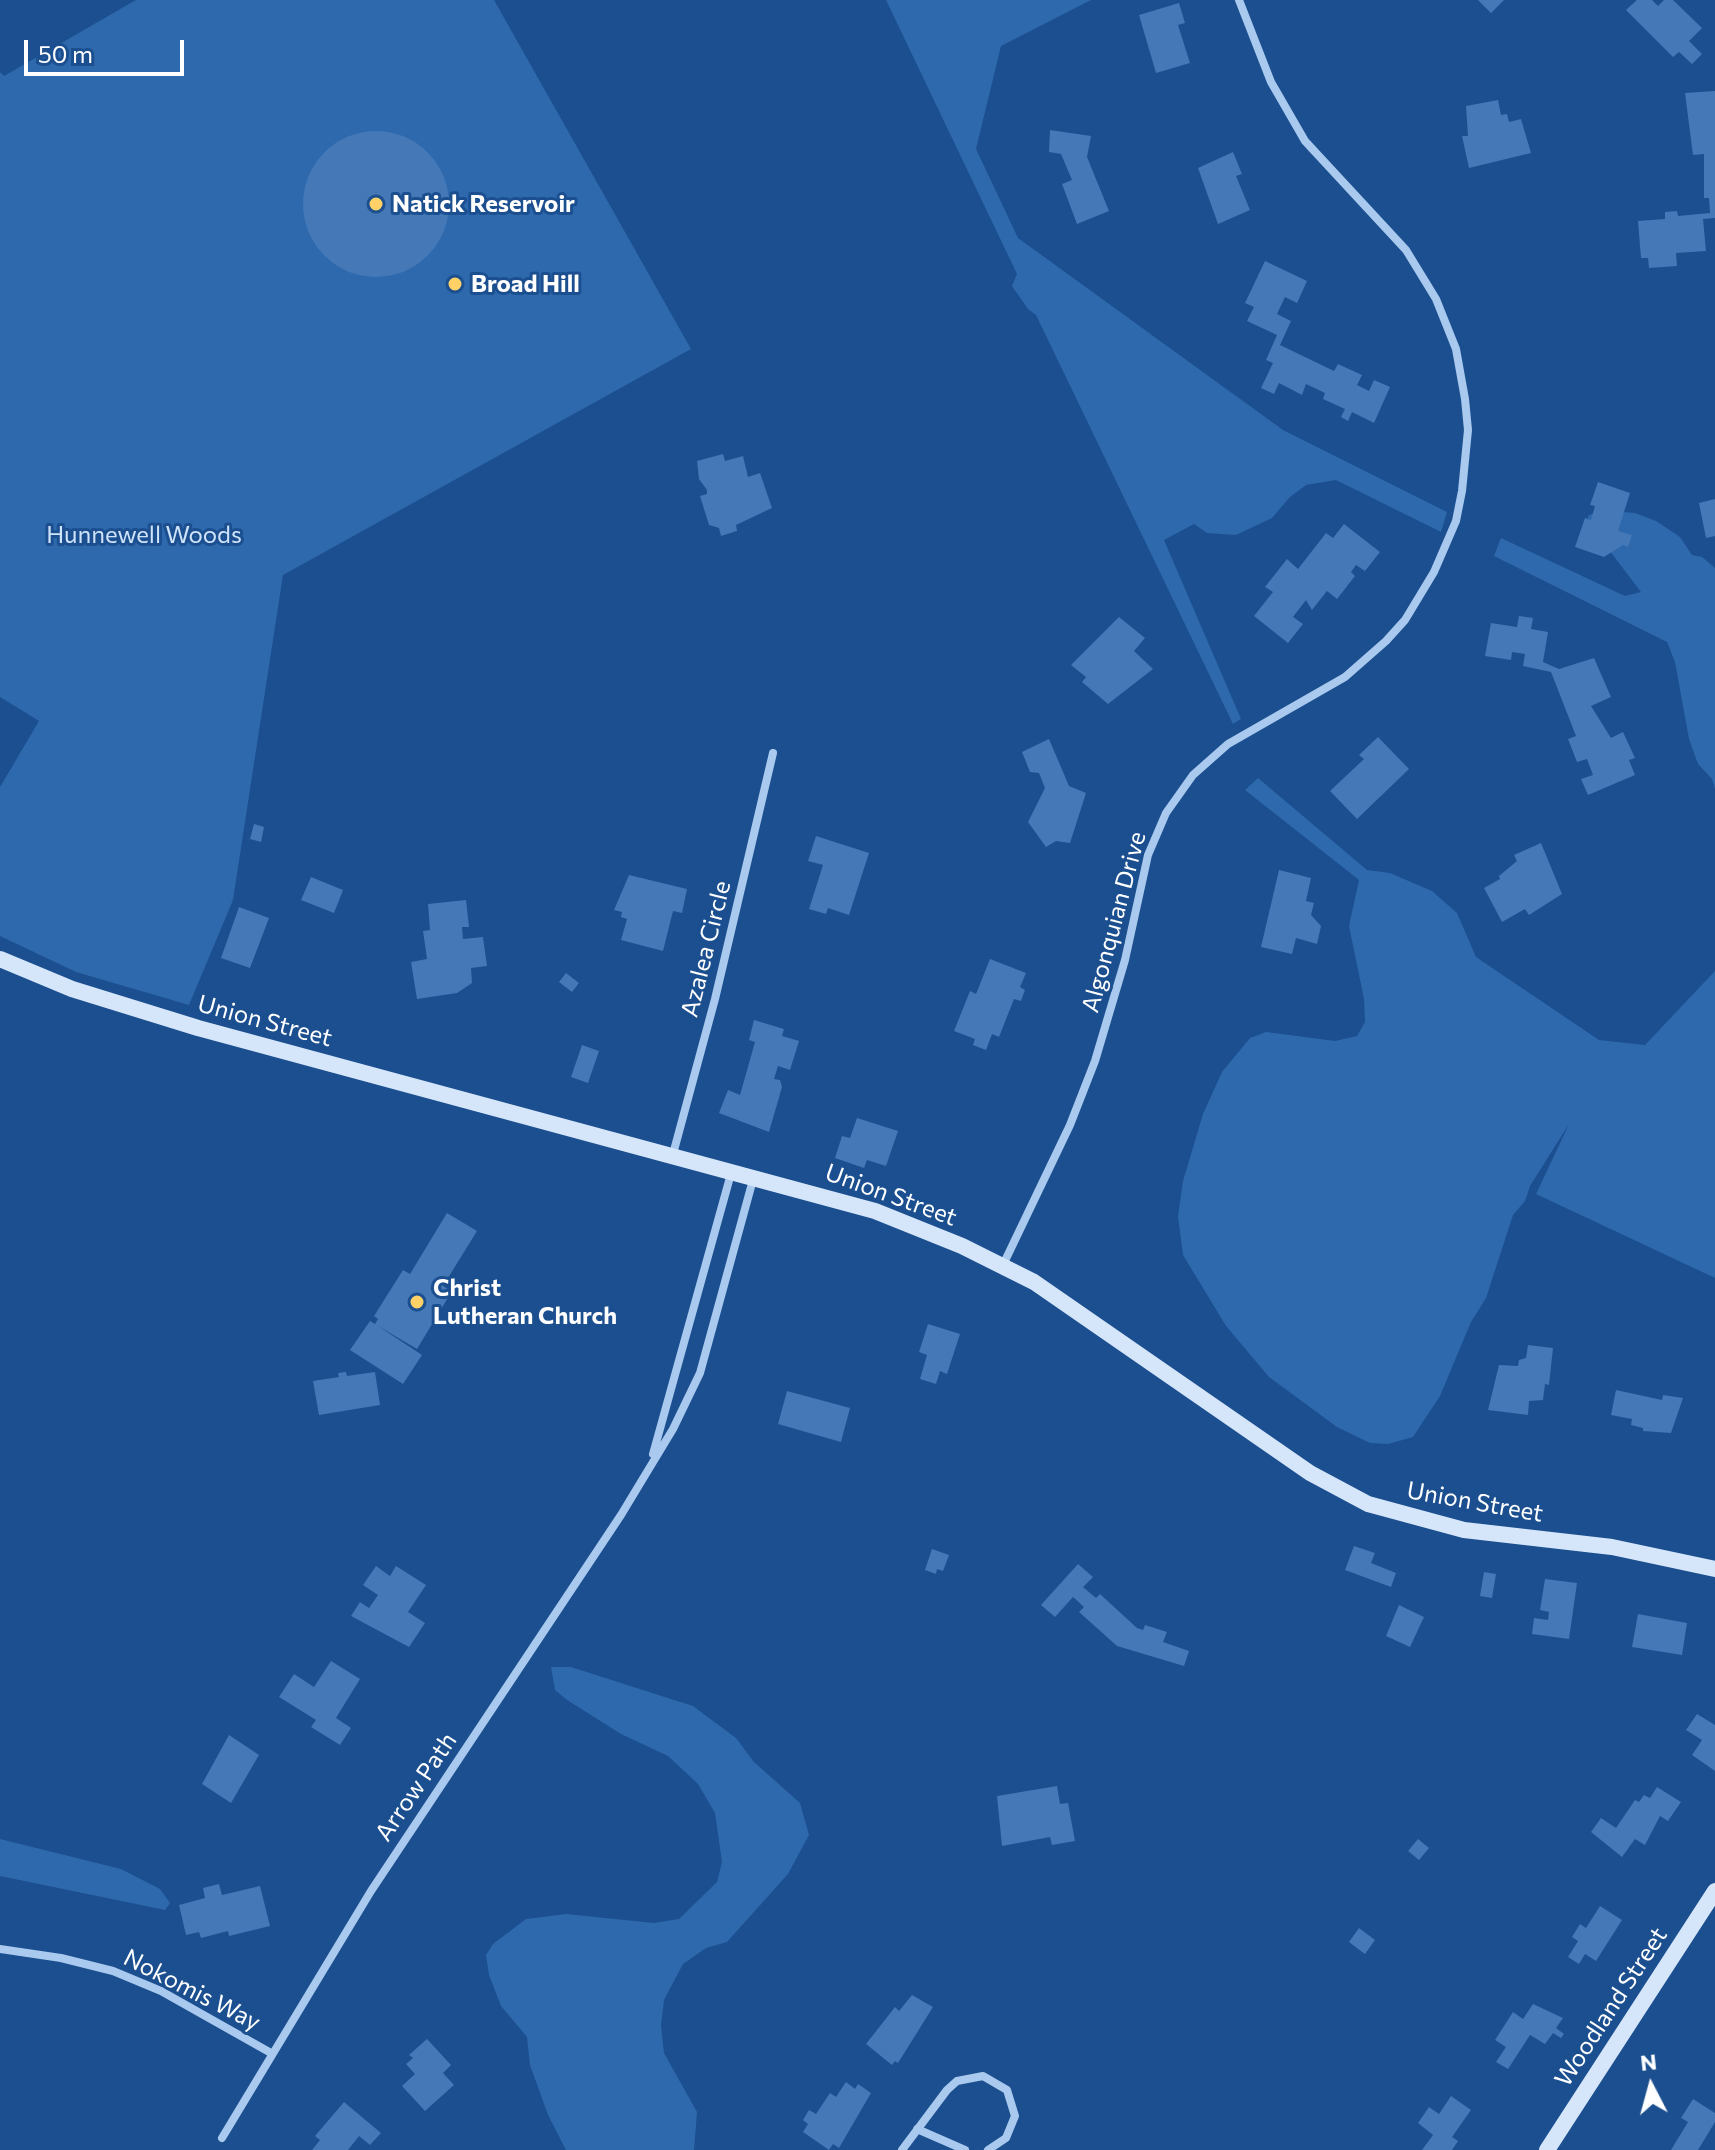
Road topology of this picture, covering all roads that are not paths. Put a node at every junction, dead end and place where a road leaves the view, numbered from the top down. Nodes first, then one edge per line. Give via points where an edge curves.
1 (1239, 0) edge
2 (773, 753) dead end
3 (0, 959) edge
4 (673, 1154) junction
5 (732, 1170) junction
6 (754, 1176) junction
7 (1003, 1265) junction
8 (651, 1462) junction
9 (1715, 1569) edge
10 (1714, 1893) edge
11 (0, 1949) edge
12 (271, 2053) junction
13 (917, 2129) junction
14 (222, 2138) dead end
15 (902, 2150) edge
16 (965, 2150) edge
17 (988, 2150) edge
18 (1547, 2150) edge

1 - 7 street, Algonquian Drive via 1271,82 1305,141 1406,250 1436,299 1456,349 1465,399 1467,461 1462,491 1456,521 1434,572 1386,641 1345,677 1228,744 1193,775 1166,813 1148,855 1095,1061
2 - 4 street, Azalea Circle
3 - 4 street, Union Street via 72,989 198,1028
4 - 5 street, Union Street
5 - 6 street, Union Street
5 - 8 street, Arrow Path
6 - 7 street, Union Street via 875,1211
6 - 8 street, Arrow Path via 700,1373
7 - 9 street, Union Street via 1068,1304 1310,1473 1368,1504 1454,1528 1612,1547
8 - 12 street, Arrow Path
10 - 18 street, Woodland Street
11 - 12 street, Nokomis Way via 74,1960 135,1979
12 - 14 street, Arrow Path
13 - 15 street
13 - 16 street
13 - 17 street via 957,2081 983,2076 1007,2090 1015,2116 1006,2138

